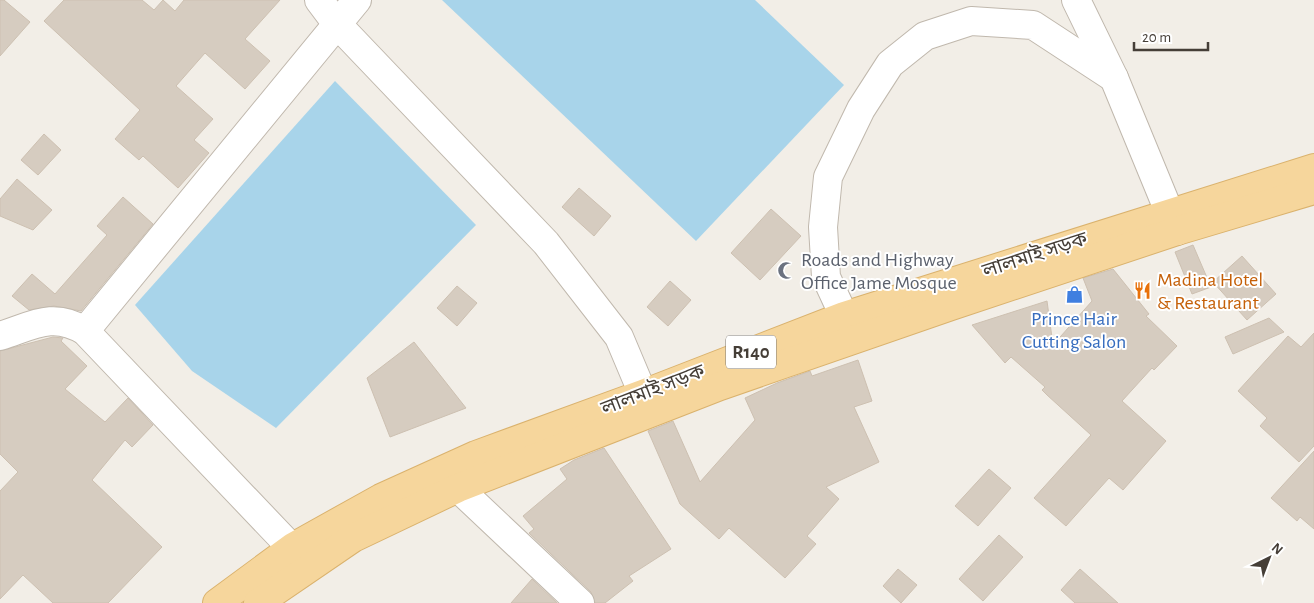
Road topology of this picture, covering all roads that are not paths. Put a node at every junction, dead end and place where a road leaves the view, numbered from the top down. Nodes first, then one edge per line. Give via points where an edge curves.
1 (319, 0) edge
2 (357, 0) edge
3 (1076, 0) edge
4 (337, 24) junction
5 (1114, 78) junction
6 (1314, 168) edge
7 (1314, 190) edge
8 (1173, 222) junction
9 (844, 316) junction
10 (85, 331) junction
11 (0, 336) edge
12 (643, 394) junction
13 (458, 488) junction
14 (301, 557) junction
15 (218, 603) edge
16 (258, 603) edge
17 (580, 603) edge

1 - 4 street
2 - 4 street
3 - 5 street
4 - 10 street
4 - 12 street via 546,243 619,337
5 - 8 street
5 - 9 street via 1033,25 971,20 925,36 890,64 861,109 828,177 823,227 826,277
6 - 8 main road, লালমাই সড়ক / R140
7 - 8 main road, লালমাই সড়ক / R140
8 - 9 main road, লালমাই সড়ক / R140
8 - 13 main road, লালমাই সড়ক / R140 via 951,306 720,386
9 - 12 main road, লালমাই সড়ক / R140
10 - 11 street via 71,322 50,320
10 - 14 street
12 - 14 main road, লালমাই সড়ক / R140 via 467,459 381,498
13 - 14 main road, লালমাই সড়ক / R140 via 353,538
13 - 17 street
14 - 15 main road, লালমাই সড়ক / R140
14 - 16 main road, লালমাই সড়ক / R140

